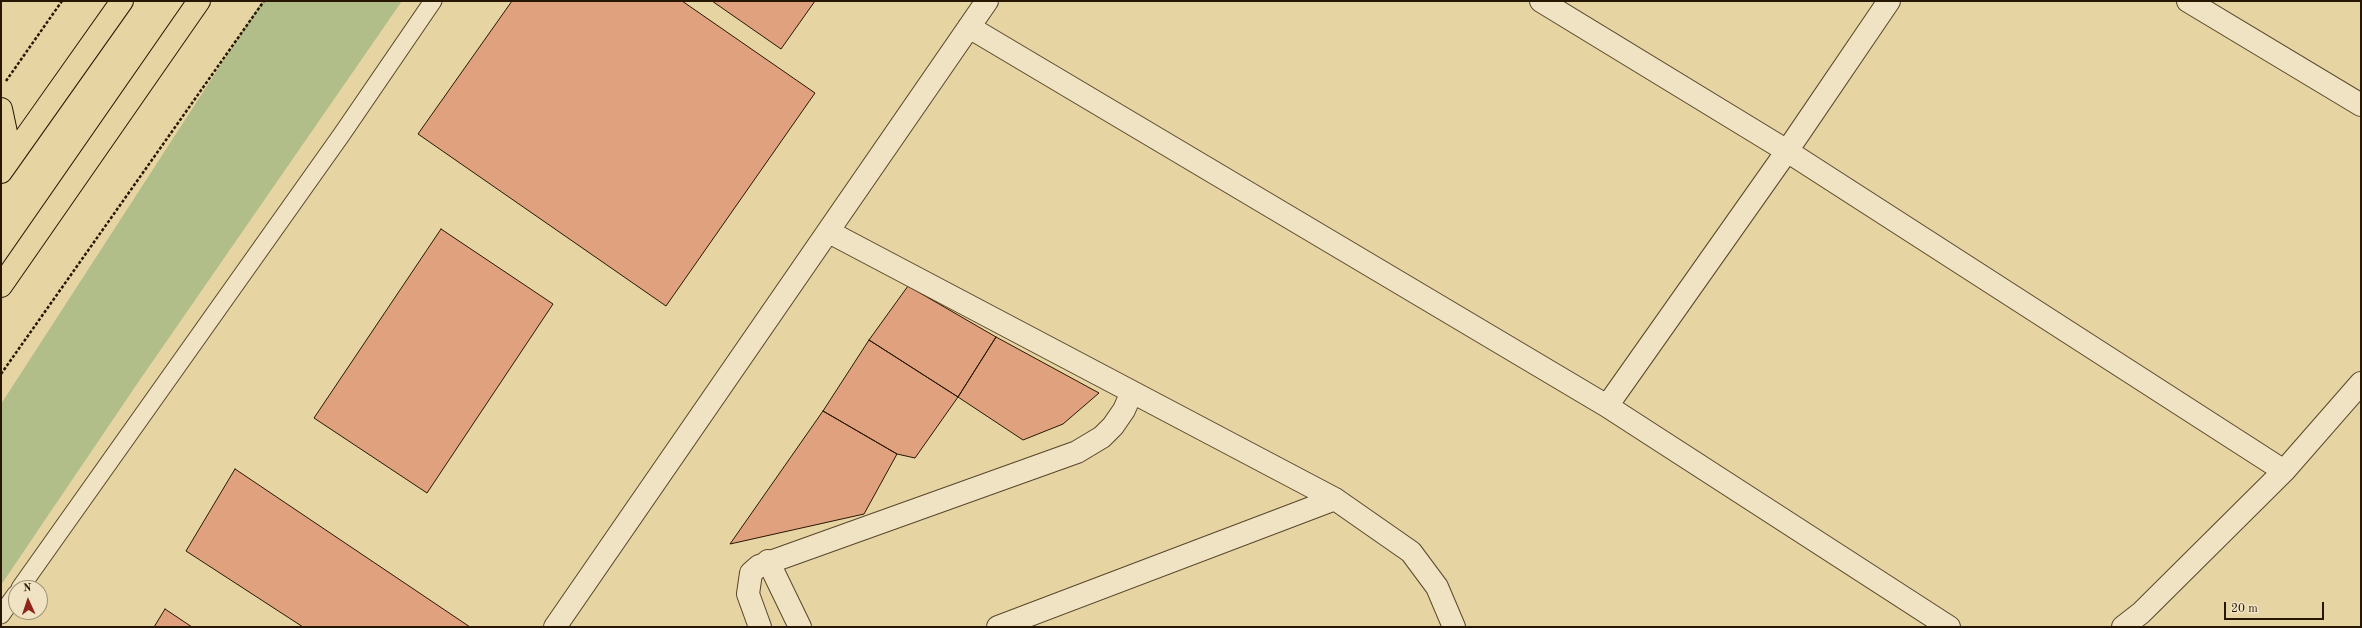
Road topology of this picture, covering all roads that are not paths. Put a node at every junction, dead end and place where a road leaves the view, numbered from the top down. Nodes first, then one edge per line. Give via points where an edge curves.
1 (122, 1) edge
2 (198, 1) edge
3 (433, 1) edge
4 (987, 1) edge
5 (1540, 1) edge
6 (1889, 1) edge
7 (2188, 1) edge
8 (969, 27) junction
9 (2361, 106) edge
10 (1, 109) edge
11 (1787, 152) junction
12 (4, 166) edge
13 (828, 232) junction
14 (1, 286) edge
15 (2361, 383) edge
16 (1132, 392) junction
17 (1607, 406) junction
18 (2284, 471) junction
19 (1335, 499) junction
20 (768, 561) junction
21 (26, 580) edge
22 (8, 605) edge
23 (1, 615) edge
24 (1030, 621) edge
25 (555, 627) edge
26 (760, 627) edge
27 (800, 627) edge
28 (998, 627) edge
29 (1454, 627) edge
30 (1949, 627) edge
31 (2123, 627) edge

1 - 12 highway
2 - 14 highway
3 - 21 lane via 342,134
4 - 8 street
5 - 11 street
6 - 11 street
7 - 9 street
8 - 13 street
8 - 17 street
10 - 12 highway
11 - 17 street
11 - 18 street
13 - 16 street
13 - 25 street
15 - 18 street
16 - 19 street
16 - 20 street via 1113,426 1096,441 1077,452
17 - 30 street
18 - 31 street via 2141,613
19 - 24 street
19 - 29 street via 1411,552 1437,587
20 - 26 street via 752,573 748,583 748,594
20 - 27 street
22 - 23 lane
24 - 28 street

